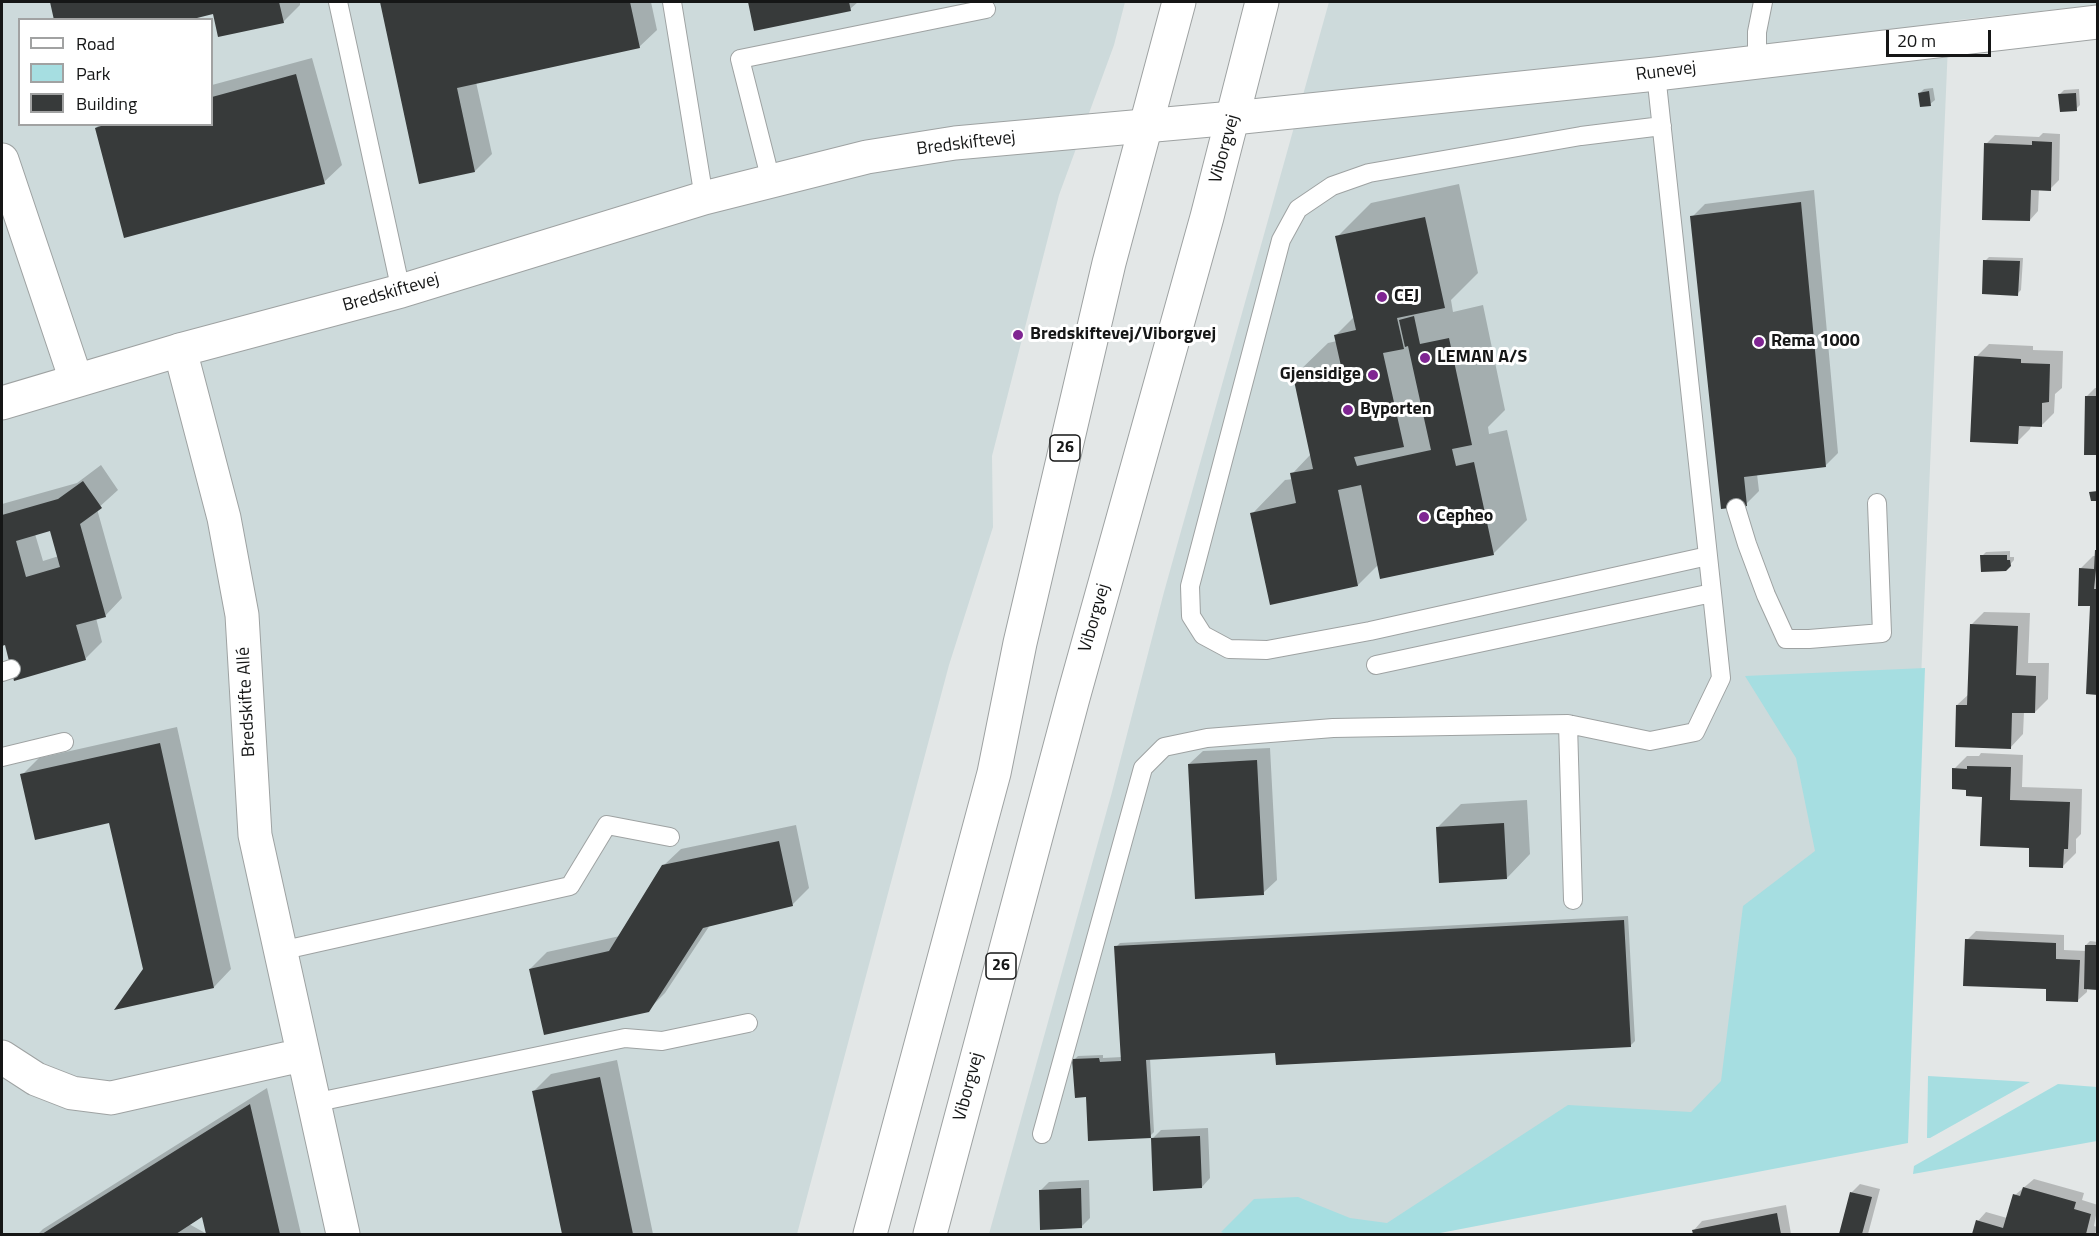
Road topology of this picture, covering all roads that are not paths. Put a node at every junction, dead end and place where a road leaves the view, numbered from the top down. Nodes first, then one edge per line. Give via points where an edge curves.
1 (338, 2) edge
2 (672, 2) edge
3 (1179, 2) edge
4 (1262, 2) edge
5 (1763, 2) edge
6 (986, 9) dead end
7 (2097, 22) edge
8 (1757, 61) junction
9 (1656, 74) junction
10 (1233, 118) junction
11 (1145, 126) junction
12 (1662, 126) junction
13 (2, 159) edge
14 (771, 181) junction
15 (704, 198) junction
16 (401, 291) junction
17 (180, 350) junction
18 (76, 380) junction
19 (2, 403) edge
20 (1877, 503) dead end
21 (1736, 508) dead end
22 (1708, 556) junction
23 (1712, 593) junction
24 (1376, 664) dead end
25 (1568, 724) junction
26 (64, 742) dead end
27 (2, 757) edge
28 (670, 837) dead end
29 (1573, 900) dead end
30 (280, 951) junction
31 (748, 1023) dead end
32 (302, 1055) junction
33 (2, 1058) edge
34 (313, 1102) junction
35 (1042, 1134) dead end
36 (342, 1234) edge
37 (870, 1234) edge
38 (930, 1234) edge

1 - 16 lane
2 - 15 lane
3 - 11 street, 26
4 - 10 street, Viborgvej / 26
5 - 8 lane
6 - 14 lane via 740,59
7 - 8 street, Runevej
8 - 9 street, Runevej
9 - 10 street, Runevej
9 - 12 lane
10 - 11 street, Bredskiftevej
10 - 38 street, Viborgvej / 26
11 - 14 street, Bredskiftevej via 955,143 867,157
11 - 37 street, 26 via 1072,416 994,773
12 - 22 lane
12 - 22 lane via 1369,173 1332,186 1298,209 1281,240 1196,563 1190,586 1191,616 1203,635 1229,649 1267,650
13 - 18 street
14 - 15 street, Bredskiftevej
15 - 16 street, Bredskiftevej
16 - 17 street, Bredskiftevej
17 - 18 street, Bredskiftevej
17 - 30 street, Bredskifte Allé via 224,518 242,615 255,835
18 - 19 street, Bredskiftevej
20 - 21 lane via 1882,633 1809,639 1786,639 1750,554
22 - 23 lane
23 - 24 lane
23 - 25 lane via 1721,678 1695,732 1650,741
25 - 29 lane
25 - 35 lane via 1333,728 1208,738 1164,747 1143,768
26 - 27 lane
28 - 30 lane via 606,825 570,886
30 - 32 street, Bredskifte Allé
31 - 34 lane via 663,1041 626,1038
32 - 33 street via 111,1098 72,1093 36,1079
32 - 34 street, Bredskifte Allé
34 - 36 street, Bredskifte Allé

